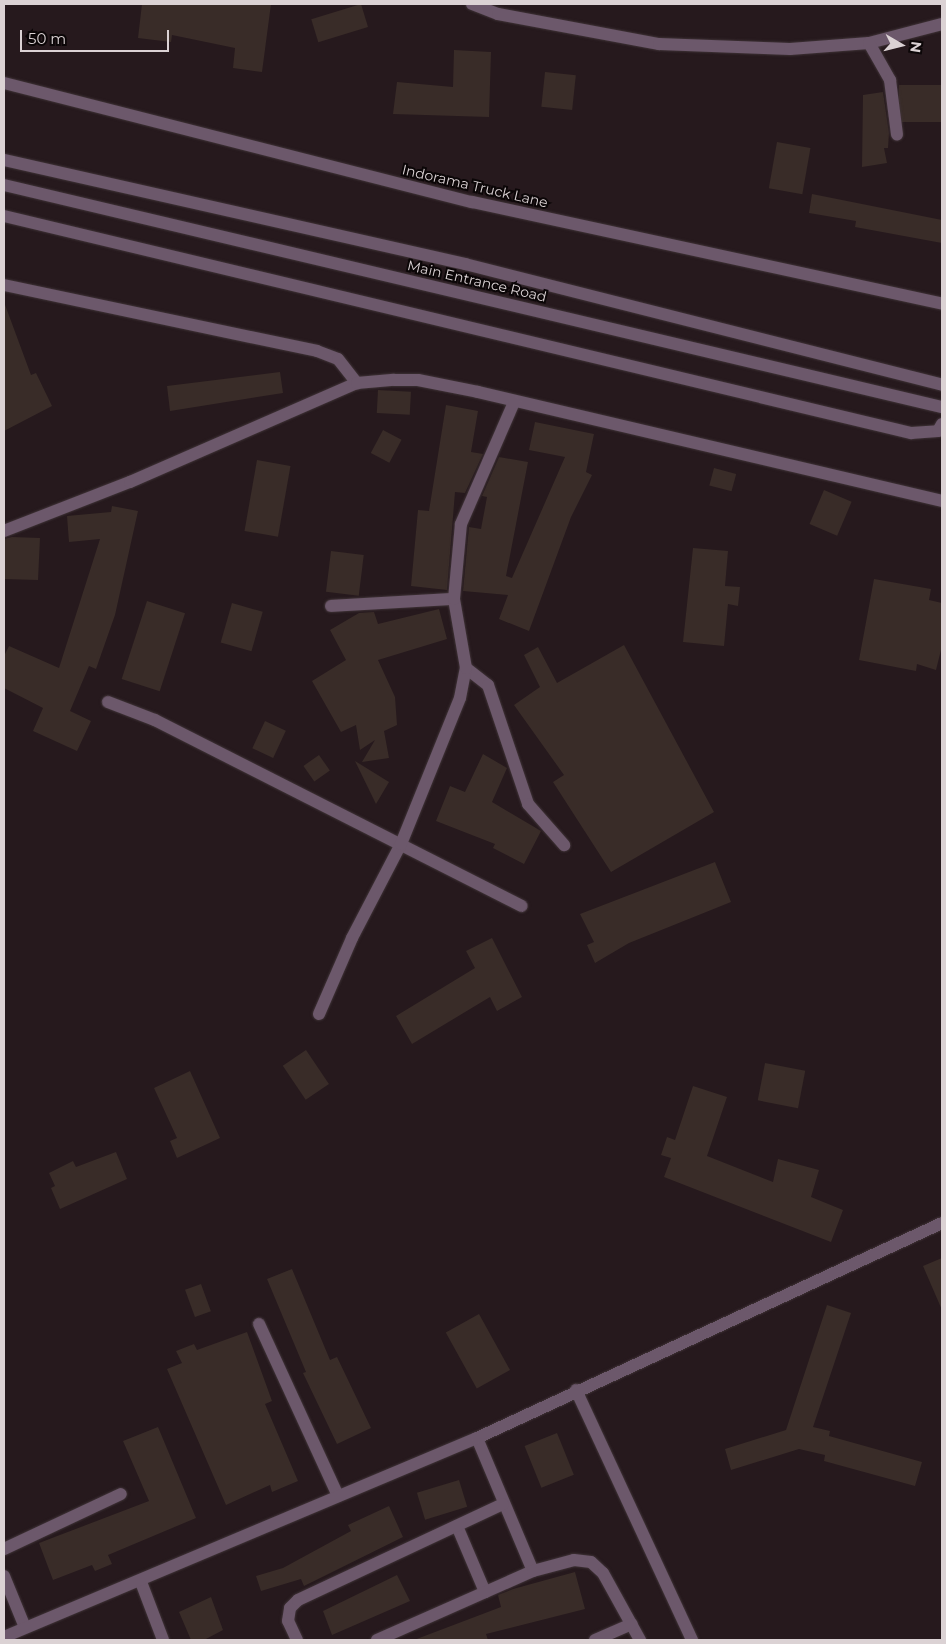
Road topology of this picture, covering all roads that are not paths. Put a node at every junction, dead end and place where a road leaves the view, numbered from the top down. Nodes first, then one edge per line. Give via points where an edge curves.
1 (472, 4) edge
2 (942, 24) edge
3 (869, 43) junction
4 (4, 83) edge
5 (897, 135) dead end
6 (4, 160) edge
7 (4, 184) edge
8 (4, 216) edge
9 (4, 285) edge
10 (942, 304) edge
11 (357, 383) junction
12 (942, 385) edge
13 (514, 402) junction
14 (942, 408) edge
15 (942, 424) edge
16 (942, 501) edge
17 (4, 531) edge
18 (454, 598) junction
19 (331, 606) dead end
20 (466, 668) junction
21 (108, 702) dead end
22 (401, 844) junction
23 (564, 845) dead end
24 (522, 906) dead end
25 (320, 1014) dead end
26 (942, 1223) edge
27 (259, 1324) dead end
28 (576, 1390) junction
29 (477, 1438) junction
30 (121, 1494) dead end
31 (338, 1496) junction
32 (503, 1504) junction
33 (457, 1526) junction
34 (4, 1549) edge
35 (534, 1571) junction
36 (4, 1576) edge
37 (141, 1582) junction
38 (486, 1592) junction
39 (632, 1624) junction
40 (24, 1625) junction
41 (4, 1637) edge
42 (163, 1640) edge
43 (297, 1640) edge
44 (377, 1640) edge
45 (595, 1640) edge
46 (640, 1640) edge
47 (692, 1640) edge

1 - 3 street via 498,14 659,44 790,49
2 - 3 street
3 - 5 street via 890,80
4 - 10 street, Indorama Truck Lane via 472,202
6 - 12 street via 465,264
7 - 14 street, Main Entrance Road
8 - 15 street via 911,433 938,431
9 - 11 street via 317,351 338,359
11 - 13 street via 418,380
11 - 17 street via 130,482
13 - 16 street
13 - 18 street via 461,524
18 - 19 street
18 - 20 street
20 - 22 street via 460,698
20 - 23 street via 488,685 528,804
21 - 22 street via 155,720
22 - 24 street
22 - 25 street via 352,938
26 - 28 street
27 - 31 street
28 - 29 street
28 - 47 street
29 - 31 street
29 - 32 street
30 - 34 street
31 - 37 street
32 - 33 street
32 - 35 street
33 - 38 street
33 - 43 street via 298,1600 290,1608 288,1621
35 - 38 street
35 - 39 street via 574,1560 592,1562
36 - 40 street
37 - 40 street
37 - 42 street
38 - 44 street
39 - 45 street
39 - 46 street
40 - 41 street

